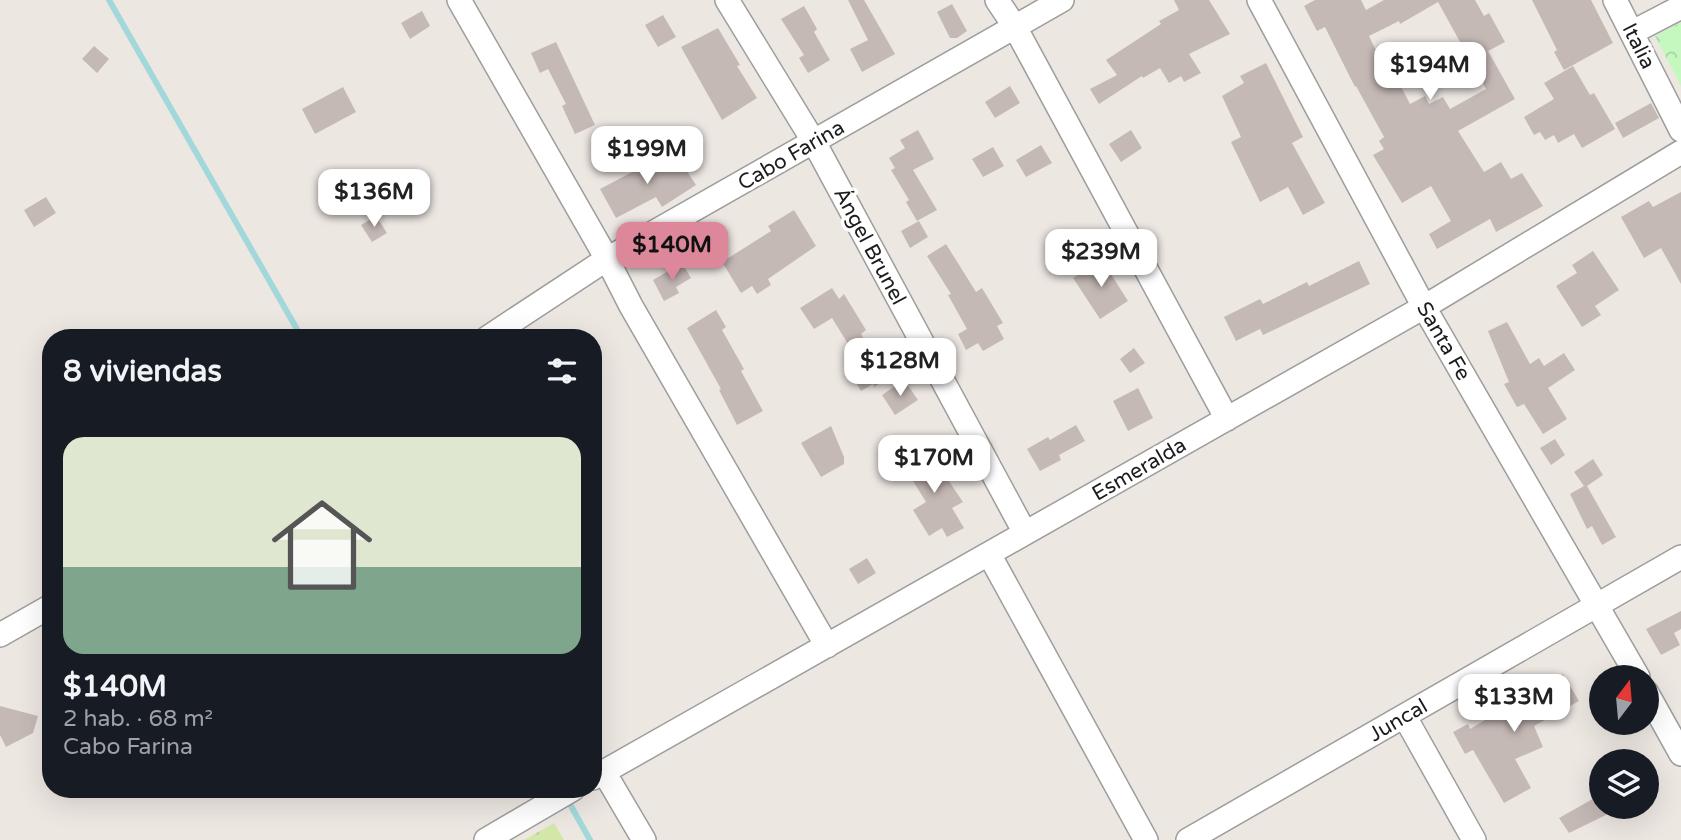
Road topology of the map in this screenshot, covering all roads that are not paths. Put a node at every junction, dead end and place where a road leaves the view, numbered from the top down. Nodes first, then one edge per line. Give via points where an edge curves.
1 (459, 0) edge
2 (727, 0) edge
3 (997, 0) edge
4 (1062, 0) edge
5 (1259, 0) edge
6 (1615, 0) edge
7 (1681, 7) edge
8 (1014, 27) junction
9 (1633, 32) junction
10 (1681, 130) edge
11 (814, 142) junction
12 (1681, 152) edge
13 (607, 260) junction
14 (1424, 307) junction
15 (501, 329) edge
16 (1227, 419) junction
17 (1025, 533) junction
18 (989, 554) junction
19 (1681, 557) edge
20 (1598, 606) junction
21 (42, 611) edge
22 (0, 635) edge
23 (827, 646) junction
24 (1631, 665) edge
25 (1659, 715) edge
26 (1405, 716) junction
27 (1681, 754) edge
28 (602, 773) edge
29 (602, 779) edge
30 (558, 798) edge
31 (1213, 834) edge
32 (486, 840) edge
33 (644, 840) edge
34 (1146, 840) edge
35 (1188, 840) edge
36 (1474, 840) edge

1 - 13 street
2 - 11 street, Ángel Brunel
3 - 8 street
4 - 8 street, Cabo Farina
5 - 14 street, Santa Fe
6 - 9 street, Italia
7 - 9 street
8 - 11 street, Cabo Farina
8 - 16 street
9 - 10 street, Italia
11 - 13 street, Cabo Farina
11 - 17 street, Ángel Brunel
12 - 14 street, Esmeralda
13 - 15 street, Cabo Farina
13 - 23 street
14 - 16 street, Esmeralda
14 - 20 street, Santa Fe
16 - 17 street, Esmeralda
17 - 18 street, Esmeralda
18 - 23 street, Esmeralda
18 - 34 street
19 - 20 street, Juncal
20 - 24 street, Santa Fe
20 - 26 street, Juncal
21 - 22 street
23 - 28 street, Esmeralda
25 - 27 street
26 - 31 street, Juncal
26 - 36 street
29 - 33 street
30 - 32 street
31 - 35 street, Juncal

